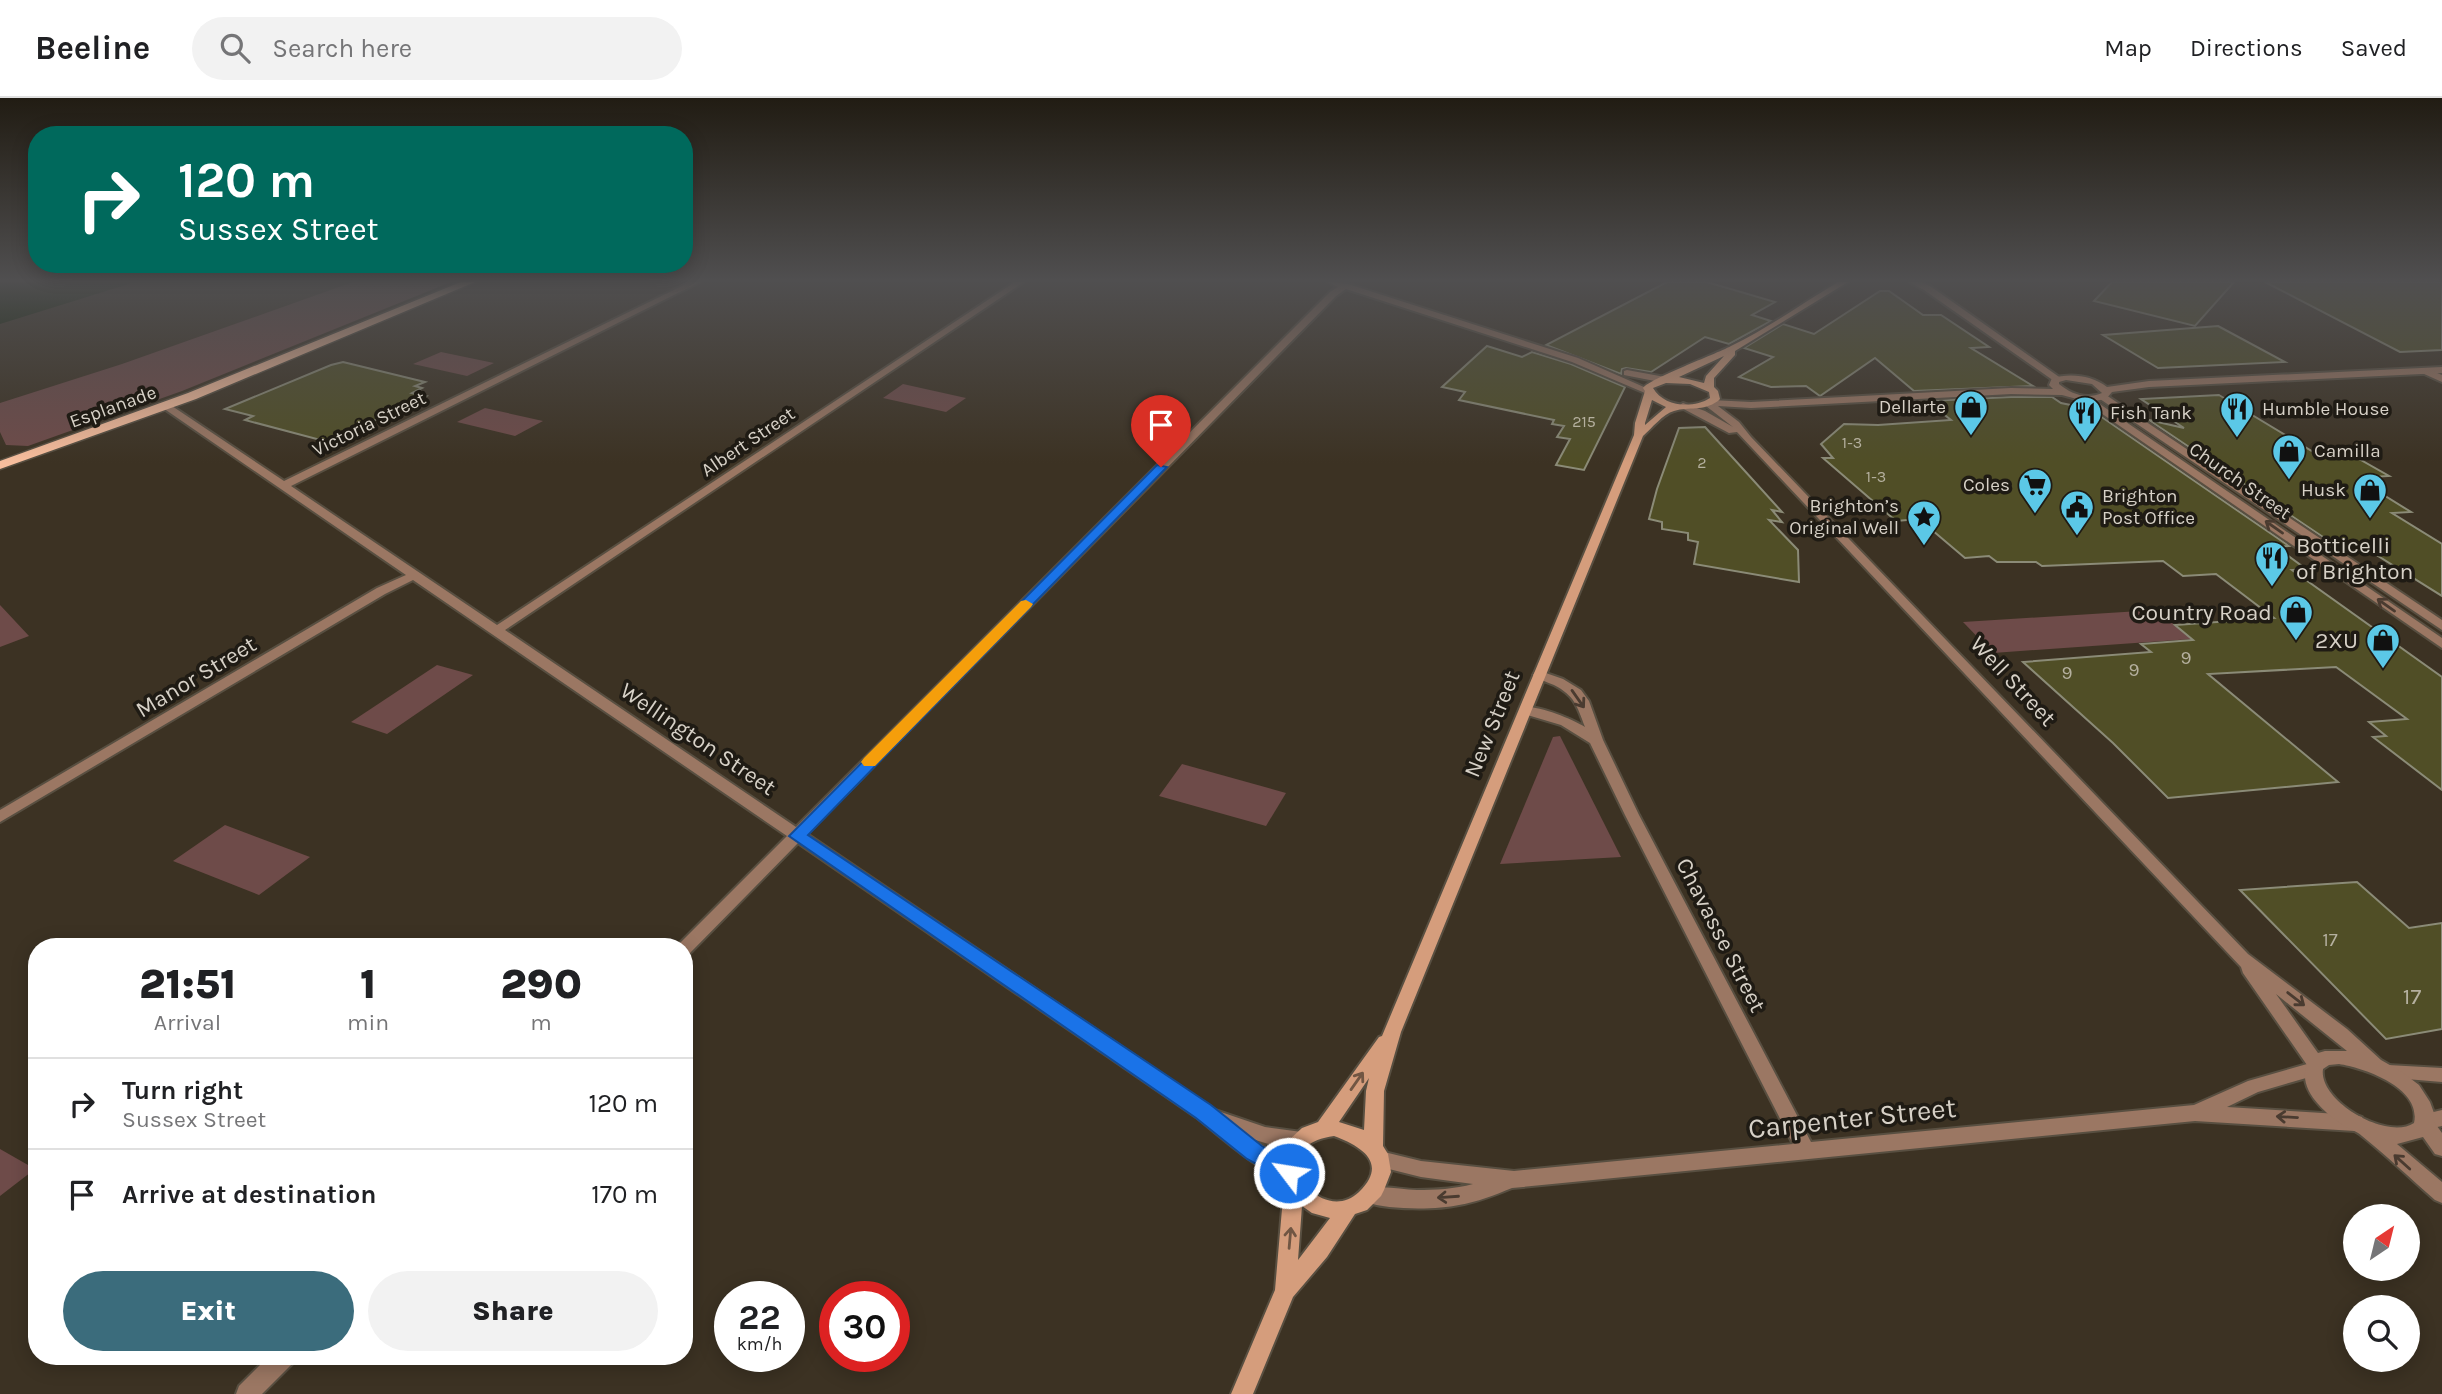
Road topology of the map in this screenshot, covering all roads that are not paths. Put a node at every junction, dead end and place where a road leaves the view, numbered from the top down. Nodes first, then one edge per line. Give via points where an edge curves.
1 (322, 342) edge
2 (574, 342) edge
3 (929, 342) edge
4 (1286, 342) edge
5 (1520, 342) edge
6 (1744, 342) edge
7 (2008, 342) edge
8 (1737, 347) junction
9 (2029, 357) junction
10 (1575, 360) junction
11 (2442, 370) edge
12 (2425, 371) junction
13 (2072, 377) junction
14 (2442, 379) edge
15 (1667, 380) junction
16 (2056, 382) junction
17 (2095, 382) junction
18 (2148, 384) junction
19 (1711, 390) junction
20 (1649, 391) junction
21 (2011, 391) junction
22 (2064, 392) junction
23 (2105, 393) junction
24 (2085, 398) junction
25 (1794, 401) junction
26 (1781, 402) junction
27 (1709, 403) junction
28 (166, 406) junction
29 (1680, 406) junction
30 (1736, 424) junction
31 (1639, 435) junction
32 (1747, 439) junction
33 (0, 465) edge
34 (283, 486) junction
35 (414, 575) junction
36 (2442, 626) edge
37 (495, 631) junction
38 (2442, 644) edge
39 (1540, 676) junction
40 (1526, 710) junction
41 (1596, 740) junction
42 (0, 817) edge
43 (797, 836) junction
44 (693, 940) edge
45 (2242, 958) junction
46 (1392, 1032) junction
47 (2315, 1067) junction
48 (2381, 1068) junction
49 (2442, 1075) edge
50 (1203, 1111) junction
51 (2195, 1113) junction
52 (2432, 1122) edge
53 (2360, 1125) junction
54 (1323, 1130) junction
55 (1301, 1139) junction
56 (2442, 1148) edge
57 (1806, 1151) junction
58 (1376, 1153) junction
59 (1291, 1179) junction
60 (1514, 1180) junction
61 (2442, 1194) edge
62 (1373, 1196) junction
63 (1348, 1209) junction
64 (1285, 1290) junction
65 (275, 1365) edge
66 (247, 1394) edge
67 (1242, 1394) edge

1 - 28 main road, Esplanade
2 - 34 street, Victoria Street
3 - 37 street, Albert Street
4 - 43 street
5 - 10 street
6 - 8 main road
7 - 9 street
8 - 15 main road
8 - 19 main road via 1709,378
9 - 13 street
9 - 16 street
10 - 15 street
10 - 20 street
11 - 12 street
12 - 14 street
12 - 18 street
13 - 16 street
13 - 17 street
15 - 19 main road via 1687,380
15 - 20 main road via 1652,384
16 - 21 street
16 - 22 street
17 - 18 street
17 - 23 street, Church Street
18 - 23 street
19 - 26 street
19 - 27 main road via 1715,399
20 - 29 main road via 1659,400
20 - 31 main road, New Street
21 - 22 street
21 - 25 street
22 - 24 street
23 - 24 street
23 - 36 street, Church Street
38 -> 24 street, Church Street
25 - 26 street
25 - 30 street via 1744,411 1736,417
26 - 27 street
27 - 29 main road
27 - 30 street, Well Street
28 - 33 main road, Esplanade
28 - 34 street, Wellington Street
29 - 31 main road, New Street via 1666,411
29 - 32 street, Well Street
30 - 32 street, Well Street
31 - 39 main road, New Street
32 - 45 street, Well Street
34 - 35 street, Wellington Street
35 - 37 street, Wellington Street
35 - 42 street, Manor Street
37 - 43 street, Wellington Street
39 - 40 main road, New Street
39 -> 41 street, Chavasse Street via 1576,692
40 - 41 street via 1566,722
40 - 46 main road, New Street
41 - 57 street, Chavasse Street
43 - 44 street
43 - 50 street, Wellington Street
45 - 47 street, Well Street
45 -> 48 street, Well Street
54 -> 46 main road, New Street
46 - 58 main road, New Street via 1375,1091
47 - 48 street, Carpenter Street via 2325,1058 2339,1056
47 - 51 street, Carpenter Street via 2254,1086
47 - 53 street, Well Street via 2317,1089 2339,1112
48 - 49 street
48 - 52 street, Well Street via 2418,1096
50 - 55 street, Wellington Street via 1264,1135
50 - 59 street, Wellington Street
53 -> 51 street, Carpenter Street
51 - 57 street, Carpenter Street
52 - 53 street, Carpenter Street via 2409,1136
52 - 56 street
61 -> 53 street
54 - 55 main road
54 - 58 main road via 1349,1131
55 - 59 main road via 1289,1159
57 - 60 street, Carpenter Street
58 - 60 street, Carpenter Street via 1421,1169
58 - 62 main road via 1382,1171
59 - 63 main road via 1304,1198 1318,1206
64 -> 59 main road
60 -> 62 street, Carpenter Street via 1458,1197
62 - 63 main road
63 - 64 main road
64 - 67 main road
65 - 66 street

